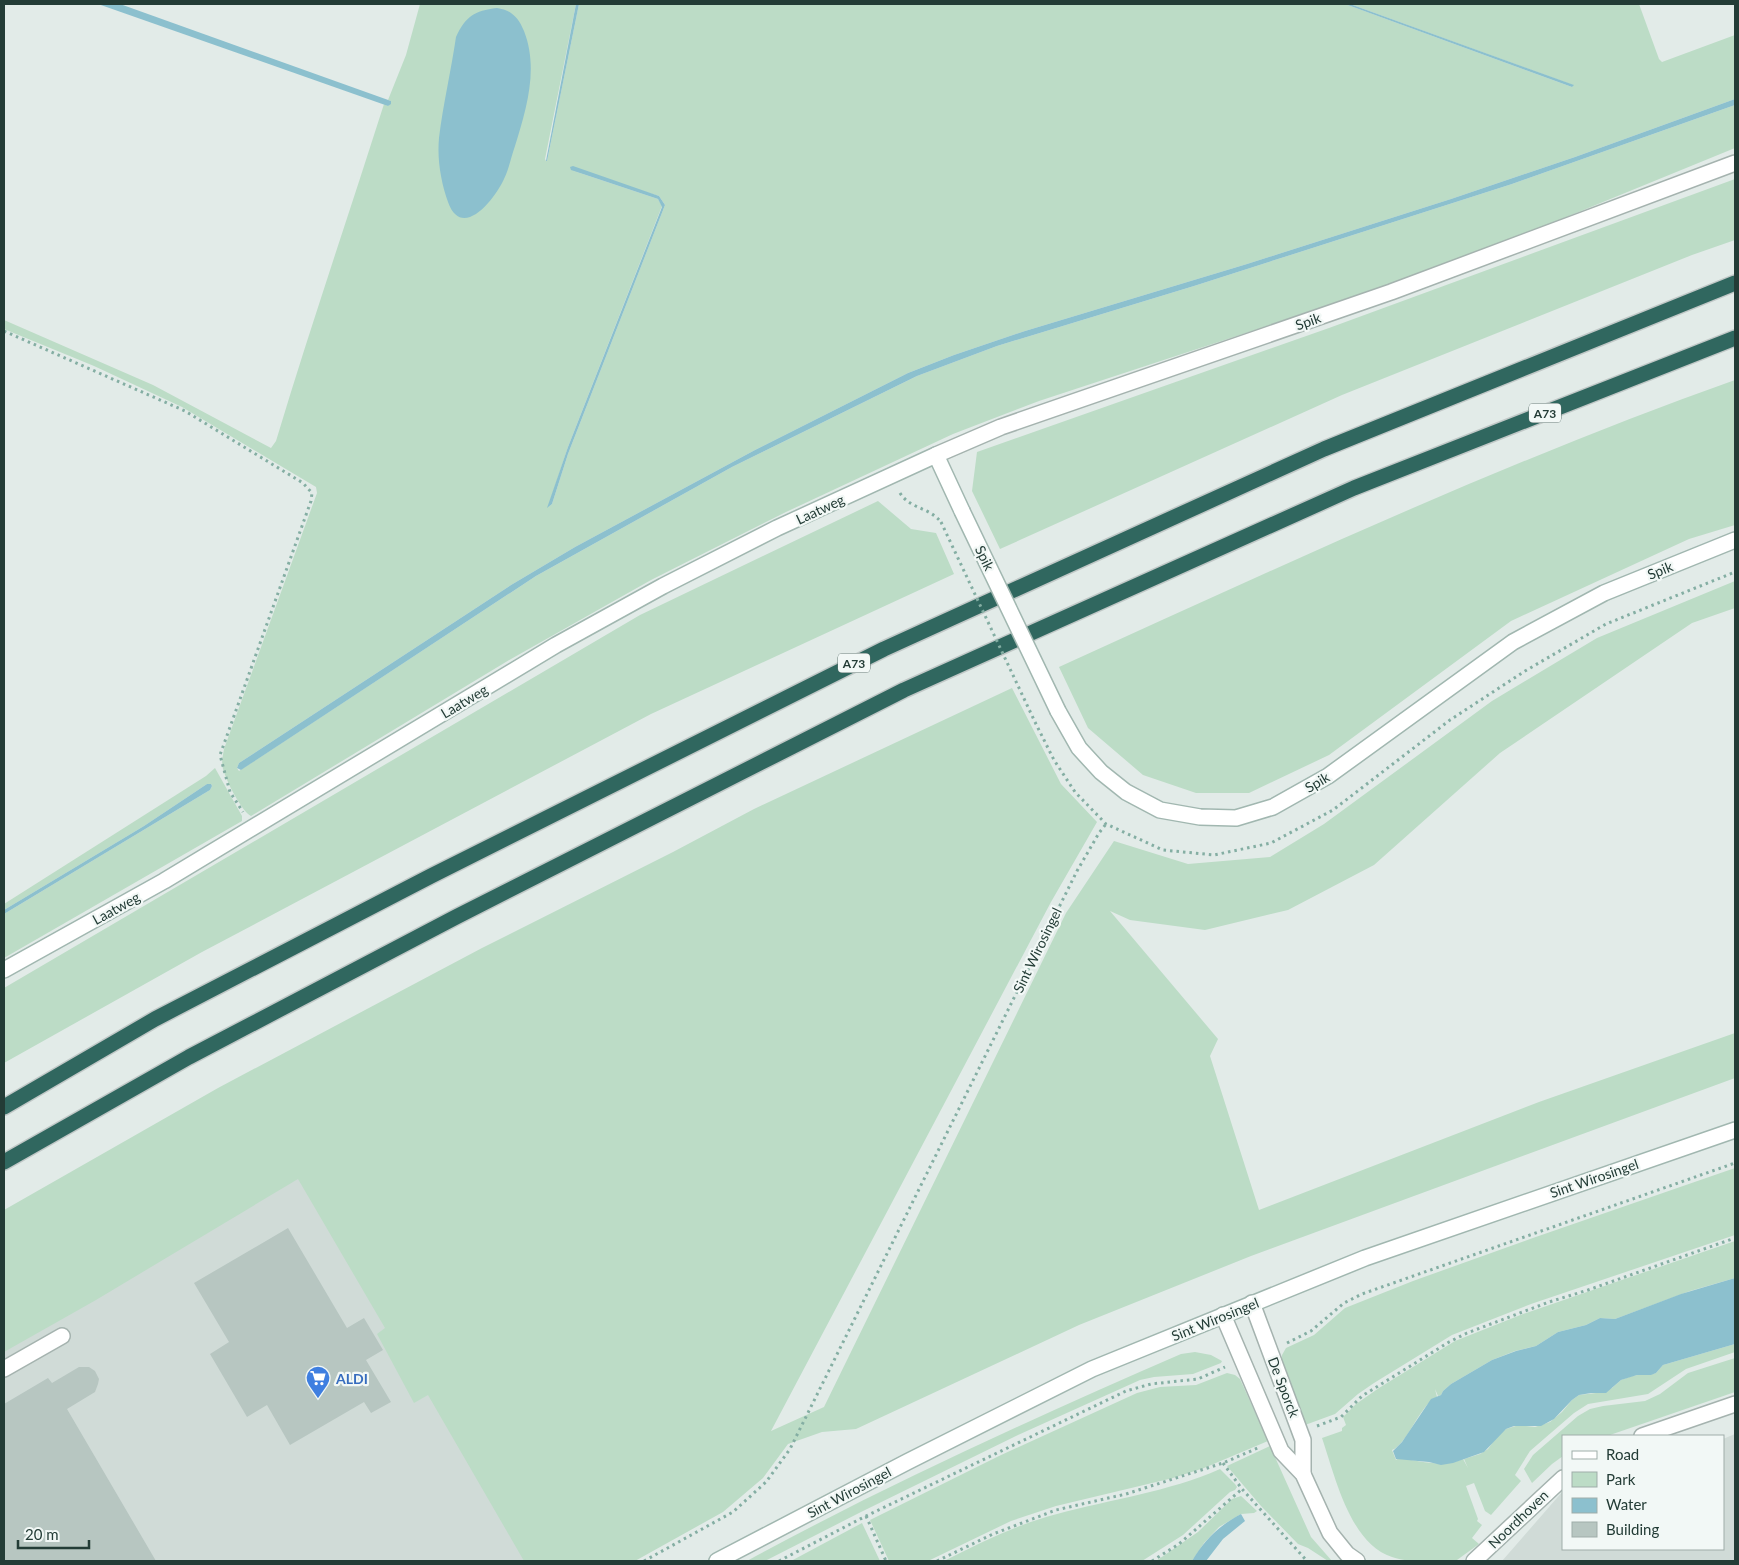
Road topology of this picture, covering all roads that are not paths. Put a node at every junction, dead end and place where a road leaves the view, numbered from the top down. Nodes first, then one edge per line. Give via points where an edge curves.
1 (1735, 163) edge
2 (1735, 283) edge
3 (1735, 338) edge
4 (936, 455) junction
5 (1735, 540) edge
6 (4, 970) edge
7 (4, 1107) edge
8 (1735, 1130) edge
9 (4, 1162) edge
10 (1252, 1303) junction
11 (1223, 1315) junction
12 (62, 1336) dead end
13 (4, 1369) edge
14 (1735, 1404) edge
15 (1645, 1435) edge
16 (1304, 1474) junction
17 (1562, 1479) edge
18 (717, 1561) edge
19 (1357, 1561) edge
20 (1474, 1561) edge

1 - 4 street, Spik via 1391,292 1001,427
2 - 7 highway, A73 via 1324,450 884,649 431,876 155,1020
3 - 9 highway, A73 via 1354,488 904,690 456,917 189,1057
4 - 5 street, Spik, bridge via 1079,748 1126,792 1160,810 1200,817 1236,818 1273,807 1328,776 1513,642 1604,593
4 - 6 street, Laatweg via 777,528 556,645 164,881
8 - 10 street, Sint Wirosingel via 1452,1226
10 - 11 street, Sint Wirosingel
10 - 16 street, De Sporck via 1304,1440
11 - 16 street, De Sporck via 1276,1440
11 - 18 street, Sint Wirosingel via 1092,1369
12 - 13 street
14 - 15 street
16 - 19 street, De Sporck via 1330,1533
17 - 20 street, Noordhoven

